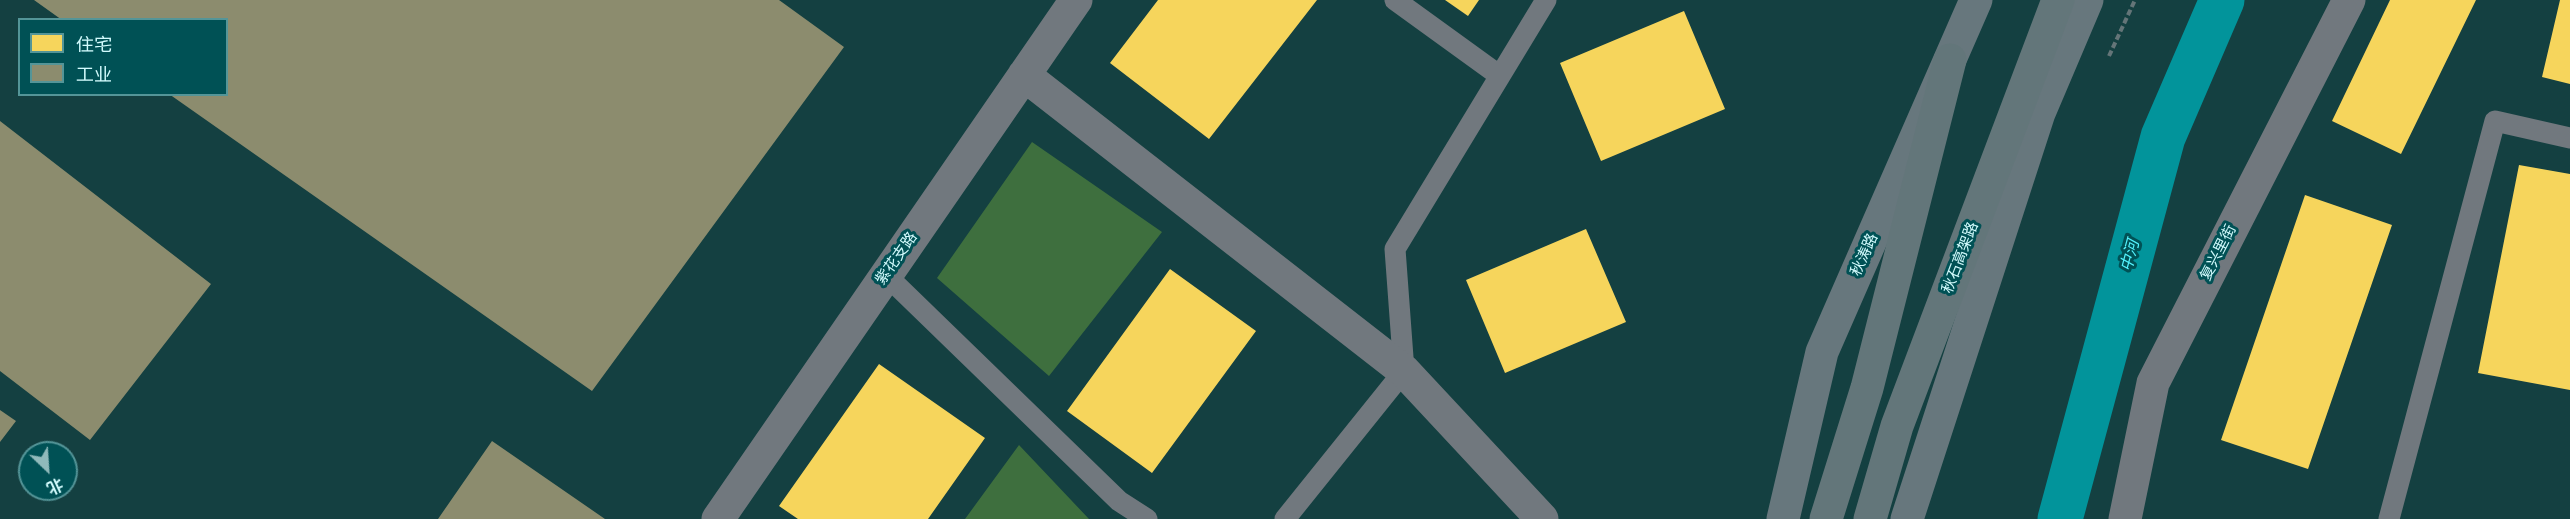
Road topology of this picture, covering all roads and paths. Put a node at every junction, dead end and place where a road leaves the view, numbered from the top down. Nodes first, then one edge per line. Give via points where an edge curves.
1 (1076, 0) edge
2 (1395, 0) edge
3 (1546, 0) edge
4 (1976, 0) edge
5 (2058, 0) edge
6 (2086, 0) edge
7 (2349, 0) edge
8 (1950, 60) junction
9 (1024, 75) junction
10 (1500, 76) junction
11 (2570, 138) edge
12 (886, 275) junction
13 (1404, 372) junction
14 (718, 519) edge
15 (1147, 519) edge
16 (1285, 519) edge
17 (1542, 519) edge
18 (1784, 519) edge
19 (1826, 519) edge
20 (1870, 519) edge
21 (1907, 519) edge
22 (2125, 519) edge
23 (2389, 519) edge

1 - 9 street, 紫花支路
2 - 10 lane
3 - 10 lane
4 - 8 main road, 秋涛路
5 - 20 highway, 秋石高架路 via 1897,426
6 - 21 main road via 2039,113
7 - 22 street, 复兴里街 via 2153,383
8 - 18 main road, 秋涛路 via 1822,352
8 - 19 highway, bridge via 1867,388
9 - 12 street, 紫花支路
9 - 13 street
10 - 13 lane via 1395,249
11 - 23 lane via 2495,121
12 - 14 street, 紫花支路
12 - 15 lane via 1119,501
13 - 16 lane
13 - 17 street

